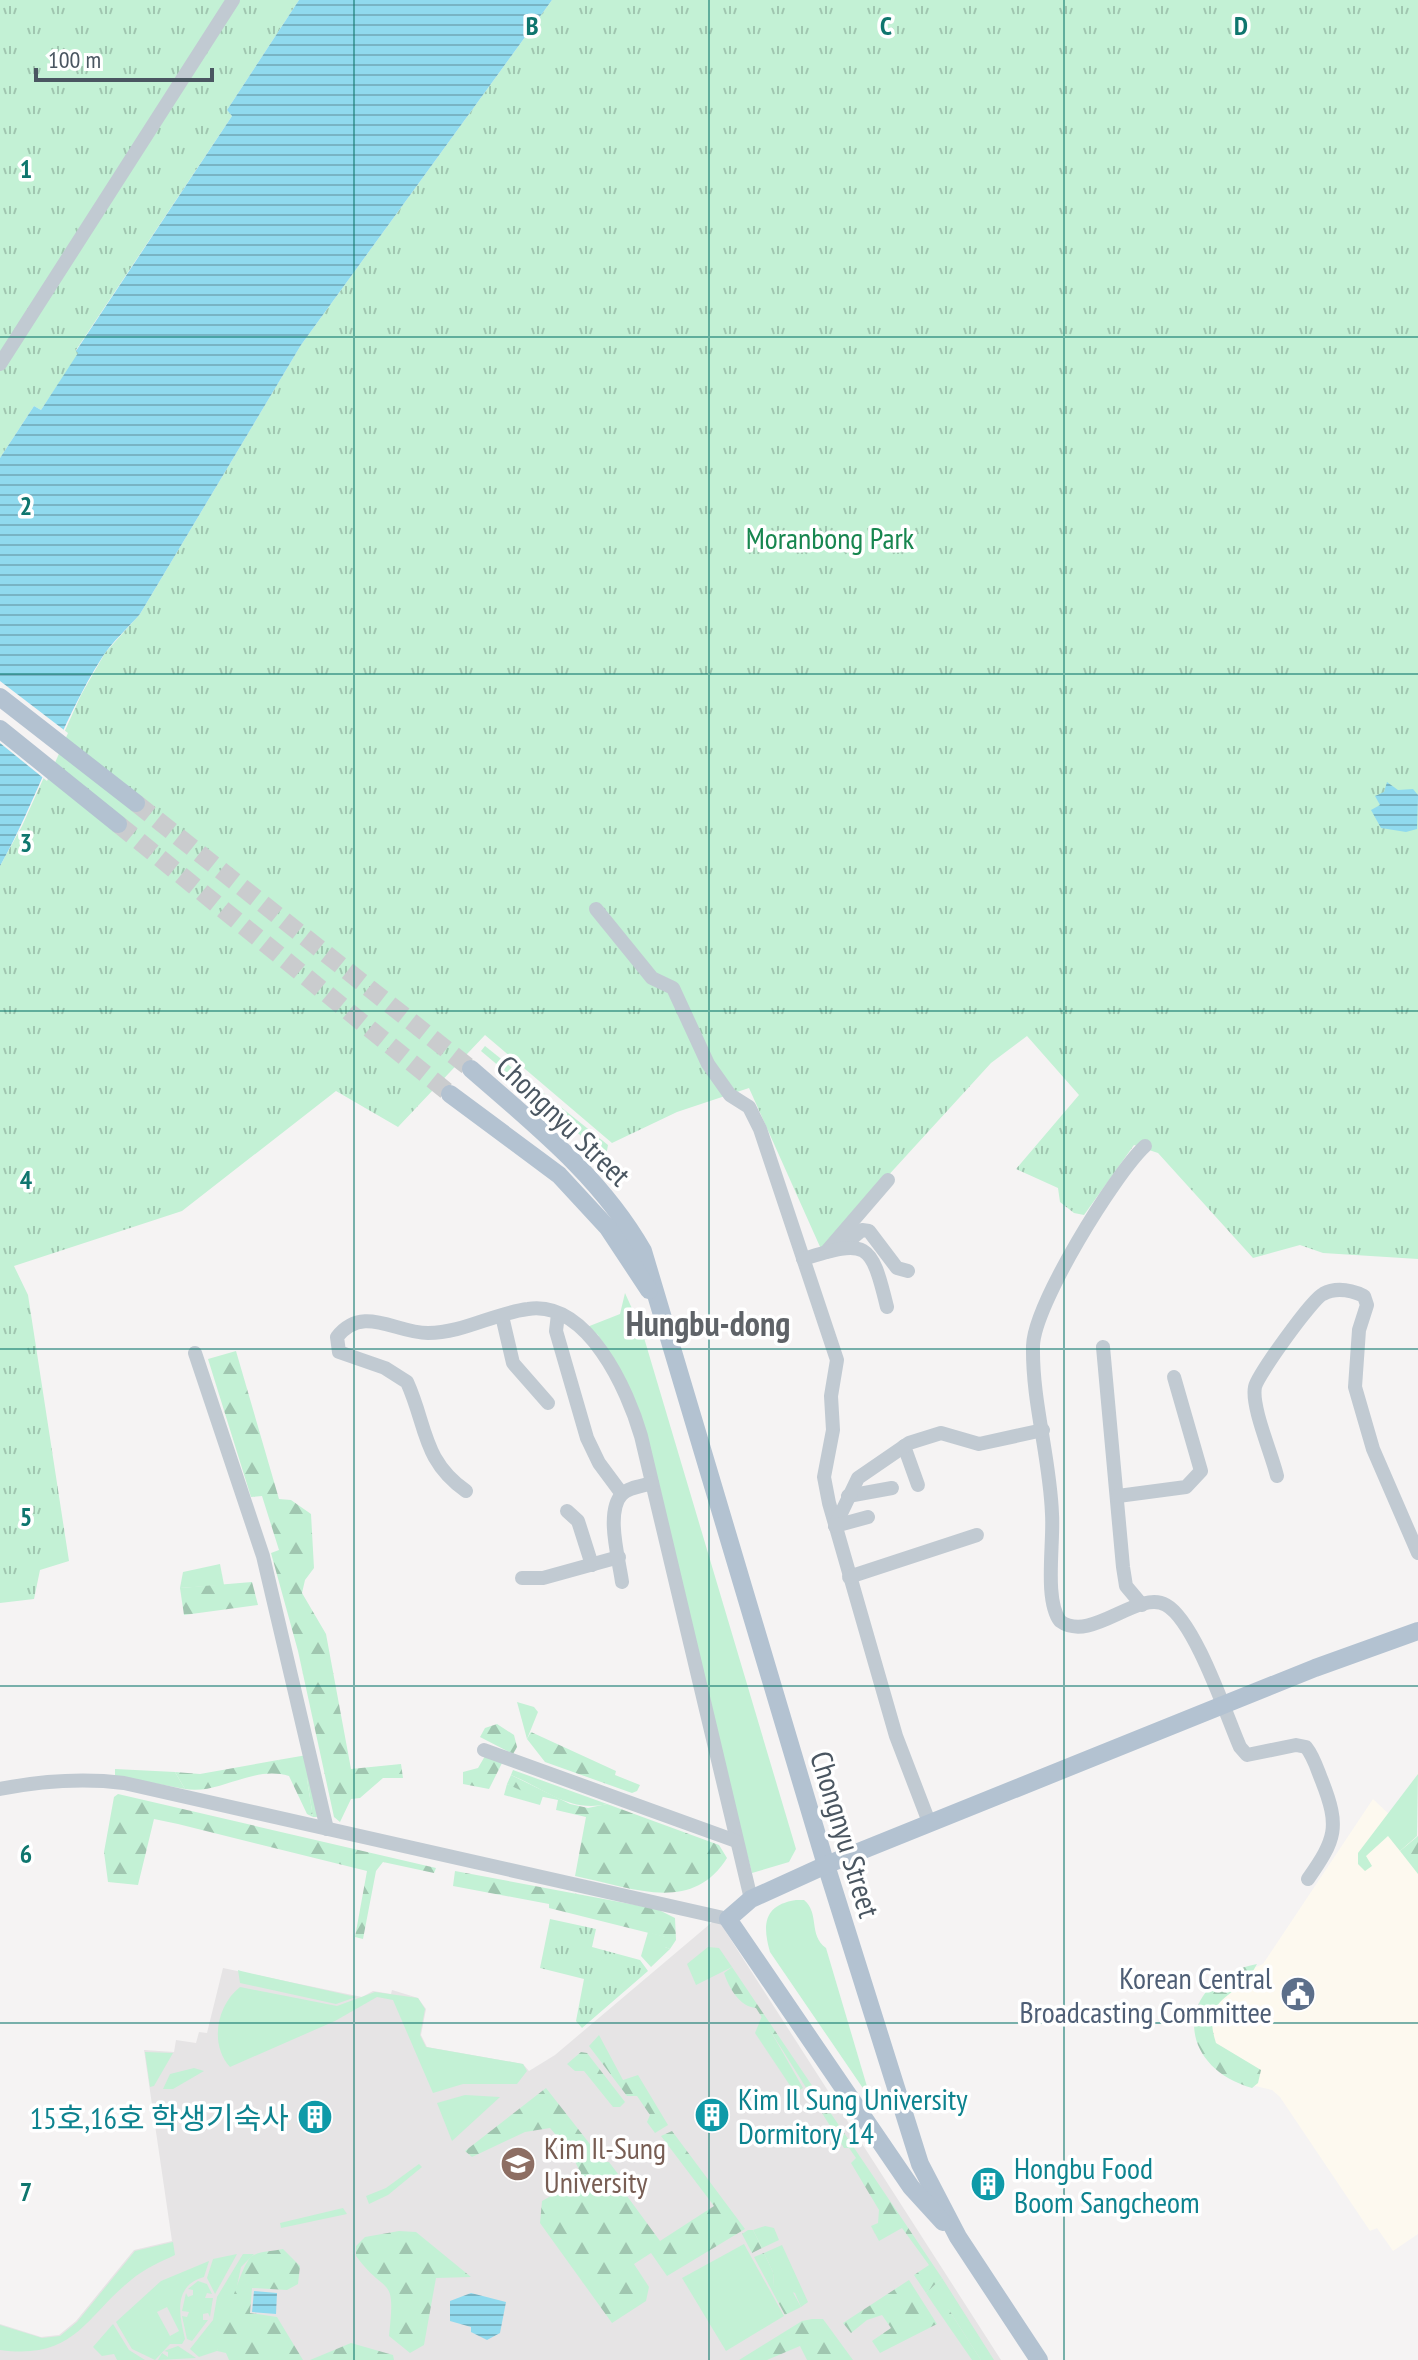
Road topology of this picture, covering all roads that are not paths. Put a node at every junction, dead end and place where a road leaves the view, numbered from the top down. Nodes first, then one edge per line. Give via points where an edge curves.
1 (233, 0) edge
2 (0, 364) edge
3 (0, 697) edge
4 (0, 729) edge
5 (136, 803) tunnel mouth
6 (118, 824) tunnel mouth
7 (596, 909) dead end
8 (471, 1069) tunnel mouth
9 (450, 1094) tunnel mouth
10 (1145, 1146) dead end
11 (888, 1180) dead end
12 (843, 1246) junction
13 (826, 1252) junction
14 (803, 1259) junction
15 (908, 1271) dead end
16 (656, 1298) junction
17 (887, 1307) dead end
18 (558, 1314) junction
19 (502, 1316) junction
20 (1103, 1347) dead end
21 (195, 1353) dead end
22 (1174, 1377) dead end
23 (548, 1403) dead end
24 (1043, 1430) junction
25 (904, 1446) junction
26 (1277, 1476) dead end
27 (652, 1483) junction
28 (918, 1485) dead end
29 (892, 1488) dead end
30 (466, 1491) dead end
31 (622, 1494) junction
32 (848, 1496) junction
33 (1118, 1496) junction
34 (567, 1511) dead end
35 (868, 1517) dead end
36 (835, 1526) junction
37 (977, 1535) dead end
38 (1418, 1553) edge
39 (619, 1557) junction
40 (592, 1565) junction
41 (849, 1577) junction
42 (522, 1578) dead end
43 (622, 1582) dead end
44 (1142, 1605) junction
45 (1418, 1631) edge
46 (1221, 1705) junction
47 (484, 1750) dead end
48 (0, 1789) edge
49 (929, 1822) junction
50 (327, 1829) junction
51 (736, 1841) junction
52 (826, 1865) junction
53 (1308, 1879) dead end
54 (751, 1899) junction
55 (728, 1919) junction
56 (958, 2237) junction
57 (1039, 2360) edge

1 - 2 street
3 - 5 main road
4 - 6 main road
7 - 14 street via 652,978 673,988 716,1077 749,1107
8 - 16 main road, Chongnyu Street via 572,1159 623,1216 643,1251
9 - 16 main road, Chongnyu Street via 578,1193
10 - 24 street via 1089,1218 1034,1333
11 - 13 street
12 - 13 street
12 - 15 street via 862,1230 869,1231 897,1268
12 - 17 street via 858,1246 872,1258
13 - 14 street
14 - 36 street via 837,1360 824,1477
16 - 52 main road, Chongnyu Street
18 - 19 street via 529,1308
18 - 27 street via 586,1332 616,1375 633,1410
18 - 31 street via 556,1331 587,1438
19 - 23 street via 513,1363
19 - 30 street via 426,1333 359,1321 337,1337 343,1356 385,1368 407,1382 437,1465
20 - 33 street
21 - 50 street via 263,1556
22 - 33 street via 1201,1471 1186,1487
24 - 25 street via 979,1444 941,1433
24 - 44 street via 1051,1490 1053,1612 1067,1626 1076,1627
25 - 28 street
25 - 32 street via 858,1478
26 - 38 street via 1254,1398 1258,1377 1322,1294 1354,1291 1367,1305 1355,1365 1360,1410
27 - 31 street
27 - 51 street
29 - 32 street
31 - 39 street via 615,1513
32 - 36 street
33 - 44 street via 1126,1586
34 - 40 street via 578,1521
35 - 36 street
36 - 41 street
37 - 41 street
39 - 40 street
39 - 43 street
40 - 42 street
41 - 49 street via 896,1736
44 - 46 street via 1169,1606 1197,1645
45 - 46 main road
46 - 49 main road
46 - 53 street via 1247,1755 1296,1745 1312,1754 1332,1808 1334,1835
47 - 51 street
48 - 50 street via 52,1781 108,1781
49 - 52 main road
50 - 55 street
51 - 54 street
52 - 54 main road
52 - 56 main road, Chongnyu Street via 920,2164
54 - 55 main road
55 - 56 main road via 911,2187
56 - 57 main road, Chongnyu Street

